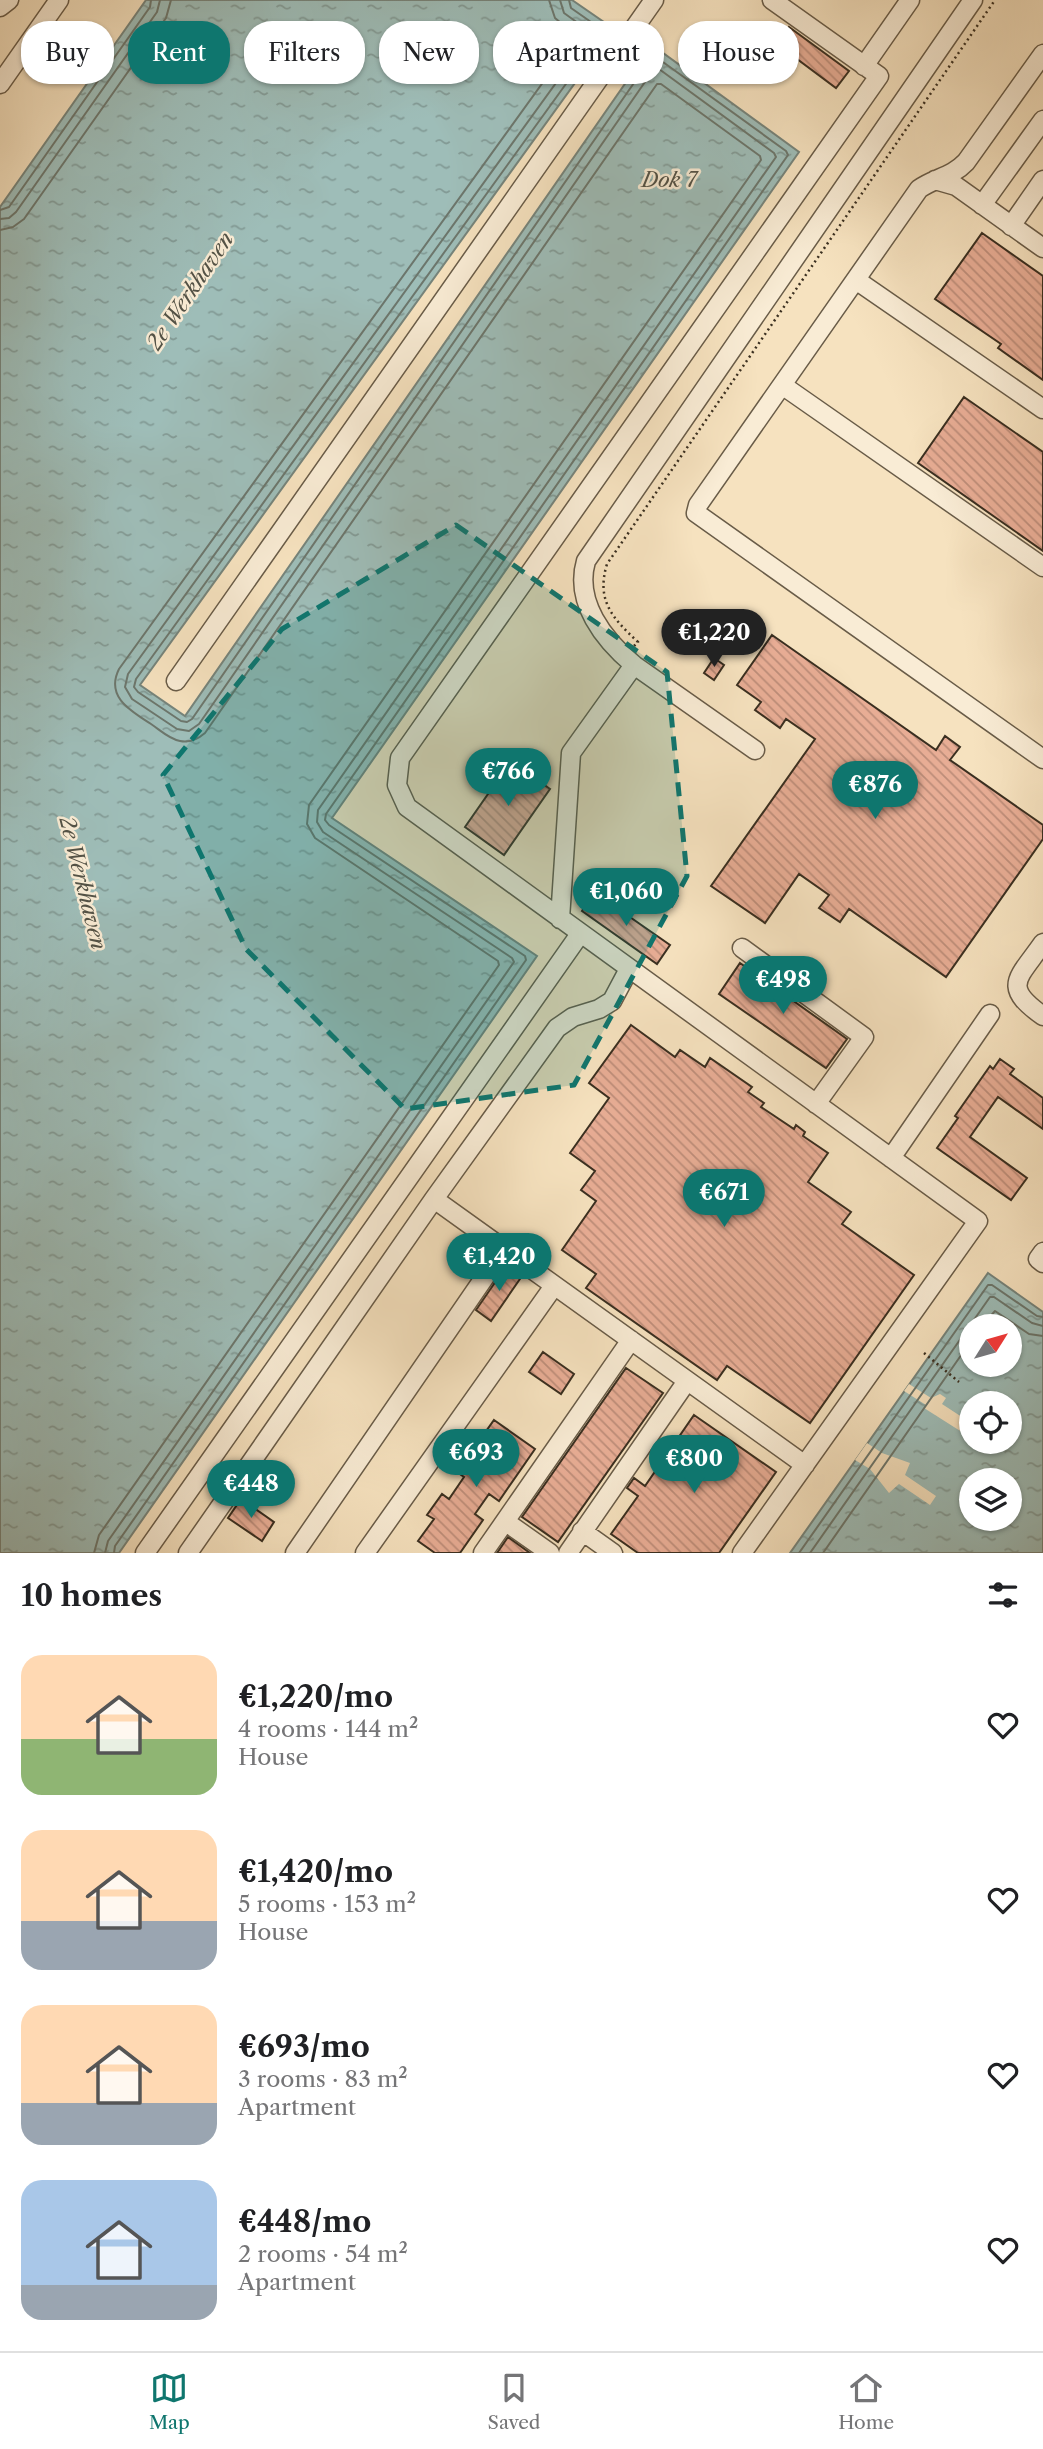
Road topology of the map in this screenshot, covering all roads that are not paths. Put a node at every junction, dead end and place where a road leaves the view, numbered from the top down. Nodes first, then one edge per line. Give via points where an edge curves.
1 (9, 0) edge
2 (59, 0) edge
3 (654, 0) edge
4 (772, 0) edge
5 (910, 0) edge
6 (973, 0) edge
7 (0, 7) edge
8 (1043, 54) edge
9 (864, 66) junction
10 (0, 84) edge
11 (1043, 120) edge
12 (935, 180) junction
13 (1043, 180) edge
14 (982, 205) junction
15 (1011, 226) junction
16 (1043, 248) edge
17 (856, 279) junction
18 (782, 385) junction
19 (1043, 409) edge
20 (1043, 567) edge
21 (630, 661) junction
22 (176, 681) dead end
23 (755, 750) dead end
24 (1043, 758) edge
25 (560, 919) junction
26 (580, 934) junction
27 (1043, 943) edge
28 (742, 948) dead end
29 (629, 969) junction
30 (990, 1014) dead end
31 (1043, 1016) edge
32 (816, 1104) junction
33 (891, 1158) junction
34 (433, 1199) junction
35 (504, 1249) junction
36 (1043, 1252) edge
37 (1043, 1263) edge
38 (554, 1286) junction
39 (631, 1340) junction
40 (687, 1381) junction
41 (805, 1465) junction
42 (506, 1521) junction
43 (582, 1531) junction
44 (145, 1553) edge
45 (188, 1553) edge
46 (295, 1553) edge
47 (365, 1553) edge
48 (483, 1553) edge
49 (550, 1553) edge
50 (568, 1553) edge
51 (613, 1553) edge
52 (743, 1553) edge

1 - 7 lane
2 - 10 lane
3 - 22 lane
4 - 9 lane
5 - 9 lane
6 - 21 lane via 586,561 585,600 600,627
8 - 12 lane via 966,162 957,172
9 - 25 lane via 879,76 400,758 397,785 407,807
11 - 14 lane
12 - 14 lane via 956,186
12 - 17 lane via 919,189
13 - 15 lane
14 - 15 lane
15 - 16 lane
17 - 18 lane
17 - 19 lane
18 - 20 lane
18 - 24 lane via 696,513
21 - 23 lane
21 - 25 lane via 572,753
25 - 26 lane
26 - 29 lane
26 - 44 lane
27 - 31 lane via 1017,984 1022,1001
28 - 32 lane via 864,1037
29 - 32 lane
29 - 34 lane via 612,1001 557,1028
30 - 33 lane
32 - 33 lane
33 - 41 lane via 978,1221
34 - 35 lane
34 - 45 lane
35 - 38 lane
35 - 46 lane
36 - 37 lane via 1038,1259
38 - 39 lane
38 - 47 lane
39 - 40 lane
39 - 42 lane
40 - 41 lane
40 - 43 lane
41 - 52 lane
42 - 48 lane
42 - 49 lane
43 - 50 lane
43 - 51 lane

